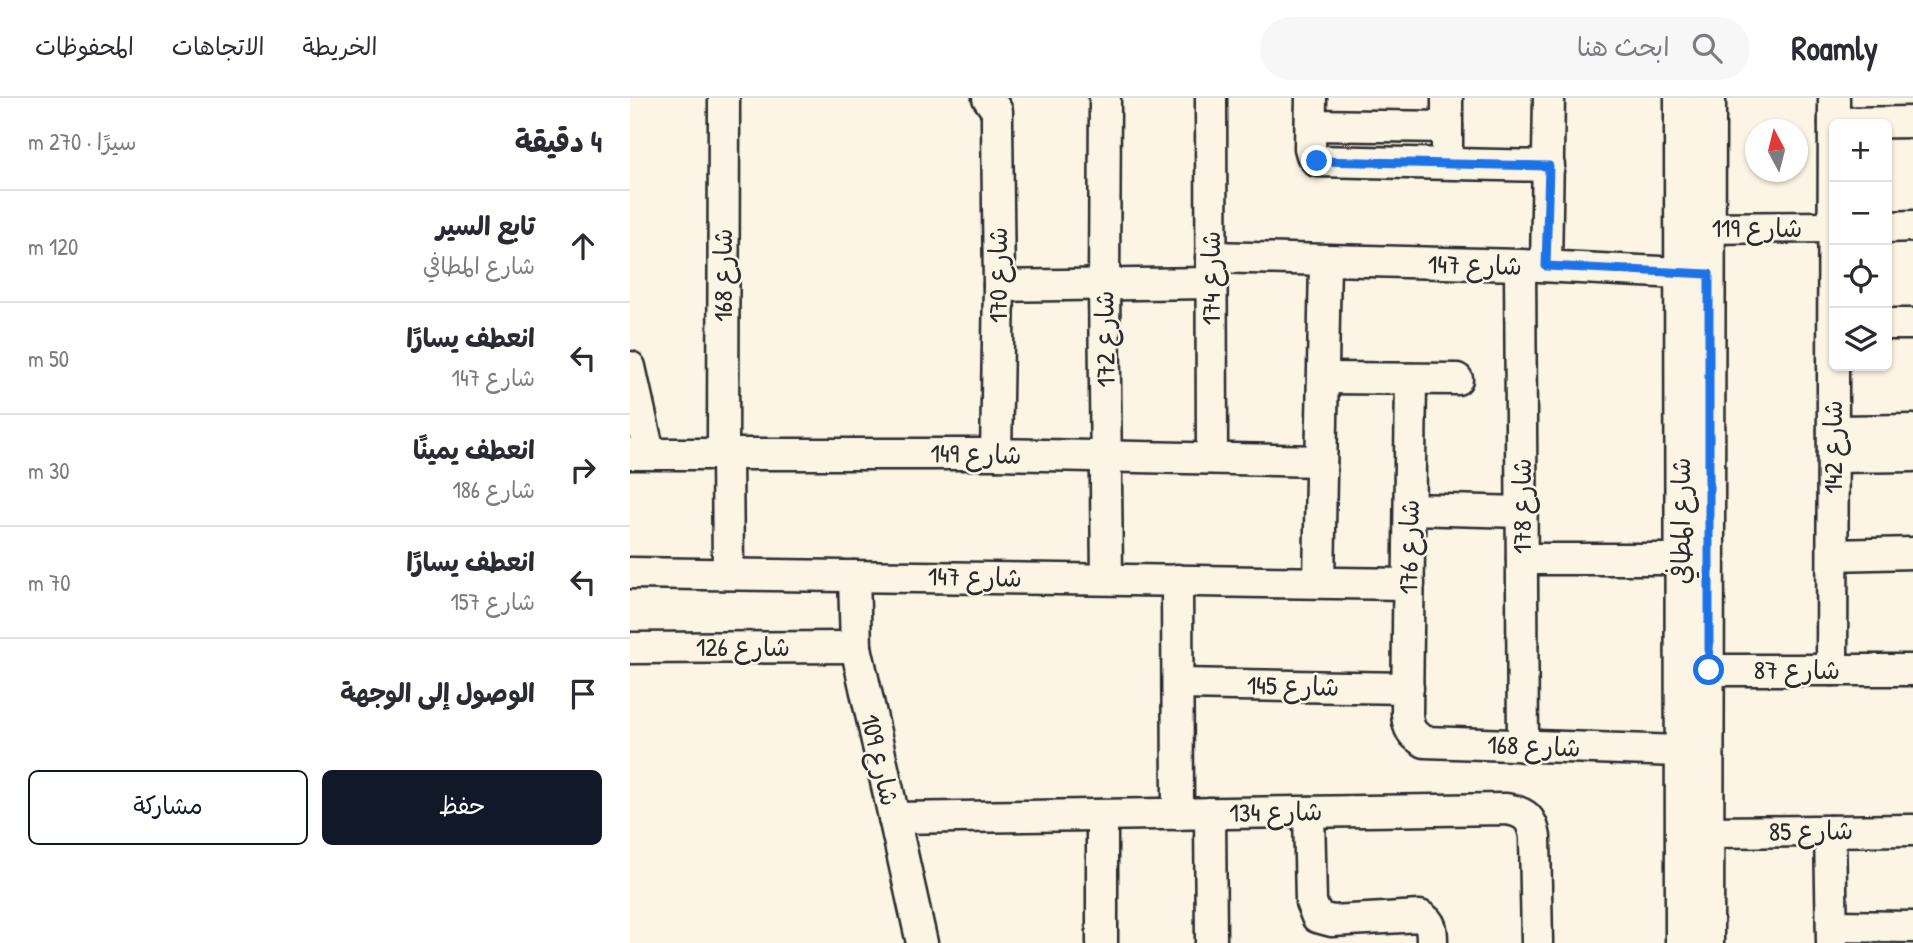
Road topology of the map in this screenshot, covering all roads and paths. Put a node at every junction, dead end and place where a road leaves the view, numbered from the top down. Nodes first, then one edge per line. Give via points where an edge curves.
1 (724, 98) edge
2 (988, 98) edge
3 (1105, 98) edge
4 (1211, 98) edge
5 (1549, 98) edge
6 (1680, 98) edge
7 (1710, 98) edge
8 (1834, 110) edge
9 (1311, 111) edge
10 (1447, 112) edge
11 (1913, 122) edge
12 (1447, 164) junction
13 (1549, 166) junction
14 (1833, 182) edge
15 (1892, 226) edge
16 (1913, 226) edge
17 (1829, 227) edge
18 (1680, 228) junction
19 (1709, 228) junction
20 (1833, 245) edge
21 (1325, 261) junction
22 (1533, 266) junction
23 (1211, 270) junction
24 (1695, 274) junction
25 (999, 286) junction
26 (1104, 286) junction
27 (1834, 308) edge
28 (1892, 324) edge
29 (1913, 324) edge
30 (630, 367) edge
31 (1834, 371) edge
32 (1323, 378) junction
33 (1412, 379) junction
34 (1457, 379) dead end
35 (1913, 430) edge
36 (1833, 444) junction
37 (639, 453) edge
38 (725, 453) junction
39 (996, 454) junction
40 (1107, 456) junction
41 (1913, 456) edge
42 (1212, 458) junction
43 (1321, 461) junction
44 (1410, 509) junction
45 (1522, 512) junction
46 (1913, 553) edge
47 (1833, 555) junction
48 (1522, 559) junction
49 (1681, 559) junction
50 (630, 573) edge
51 (728, 574) junction
52 (854, 576) junction
53 (1107, 579) junction
54 (1177, 580) junction
55 (1319, 582) junction
56 (1409, 584) junction
57 (856, 647) junction
58 (630, 648) edge
59 (1694, 670) junction
60 (1832, 670) junction
61 (1913, 670) edge
62 (1178, 684) junction
63 (1407, 701) junction
64 (1523, 746) junction
65 (1679, 751) junction
66 (1309, 812) junction
67 (1210, 813) junction
68 (1178, 814) junction
69 (1102, 815) junction
70 (894, 818) junction
71 (1913, 830) edge
72 (1830, 831) junction
73 (1708, 832) junction
74 (1913, 927) edge
75 (1832, 935) edge
76 (922, 943) edge
77 (1102, 943) edge
78 (1210, 943) edge
79 (1433, 943) edge
80 (1537, 943) edge
81 (1681, 943) edge
82 (1708, 943) edge

1 - 38 street, شارع 168
2 - 25 street, شارع 170 via 997,111
3 - 26 street, شارع 172
4 - 23 street, شارع 174
5 - 13 street, شارع 178
6 - 18 street, شارع المطافي
7 - 19 street, شارع المطافي
8 - 11 street
8 - 14 street, شارع 142
9 - 10 street
9 - 12 street via 1312,155 1317,161
10 - 12 street
12 - 13 street
13 - 22 street, شارع 178
15 - 16 street
17 - 19 street, شارع 119
18 - 19 street, شارع 119
18 - 24 street, شارع المطافي
19 - 24 street, شارع المطافي
20 - 27 street, شارع 142
21 - 22 street, شارع 147
21 - 23 street, شارع 147
21 - 32 street
22 - 24 street, شارع 147
22 - 45 street, شارع 178
23 - 26 street, شارع 147
23 - 42 street, شارع 174
24 - 49 street, شارع المطافي
24 - 59 street, شارع المطافي
25 - 26 street, شارع 147
25 - 39 street, شارع 170
26 - 40 street, شارع 172
28 - 29 street
30 - 37 street
31 - 36 street, شارع 142
32 - 33 street
32 - 43 street
33 - 34 street
33 - 44 street, شارع 176
35 - 36 street
36 - 41 street
36 - 47 street, شارع 142
37 - 38 street, شارع 149
38 - 39 street, شارع 149
38 - 51 street, شارع 168
39 - 40 street, شارع 149
40 - 42 street, شارع 149
40 - 53 street, شارع 172
42 - 43 street, شارع 149
43 - 55 street
44 - 45 street
44 - 56 street, شارع 176
45 - 48 street, شارع 178
46 - 47 street
47 - 60 street, شارع 142
48 - 49 street
48 - 64 street, شارع 178
49 - 59 street, شارع المطافي
50 - 51 street, شارع 147
51 - 52 street, شارع 147
52 - 53 street, شارع 147
52 - 57 street, شارع 109
53 - 54 street, شارع 147
54 - 55 street, شارع 147
54 - 62 street
55 - 56 street, شارع 147
56 - 63 street, شارع 176
57 - 58 street, شارع 126
57 - 70 street, شارع 109
59 - 60 street, شارع 87
59 - 65 street, شارع المطافي
59 - 73 street, شارع المطافي
60 - 61 street, شارع 87
62 - 63 street, شارع 145
62 - 68 street
63 - 64 street, شارع 168 via 1408,726 1425,742
64 - 65 street, شارع 168
65 - 81 street, شارع المطافي
66 - 67 street, شارع 134
66 - 79 street via 1311,902 1317,916 1332,921 1420,916 1431,926
66 - 80 street, شارع 134 via 1521,811 1532,822 1535,837
67 - 68 street, شارع 134
67 - 78 street
68 - 69 street, شارع 134
69 - 70 street, شارع 134
69 - 77 street
70 - 76 street, شارع 109
71 - 72 street, شارع 85
72 - 73 street, شارع 85
72 - 75 street
73 - 82 street, شارع المطافي
74 - 75 street

